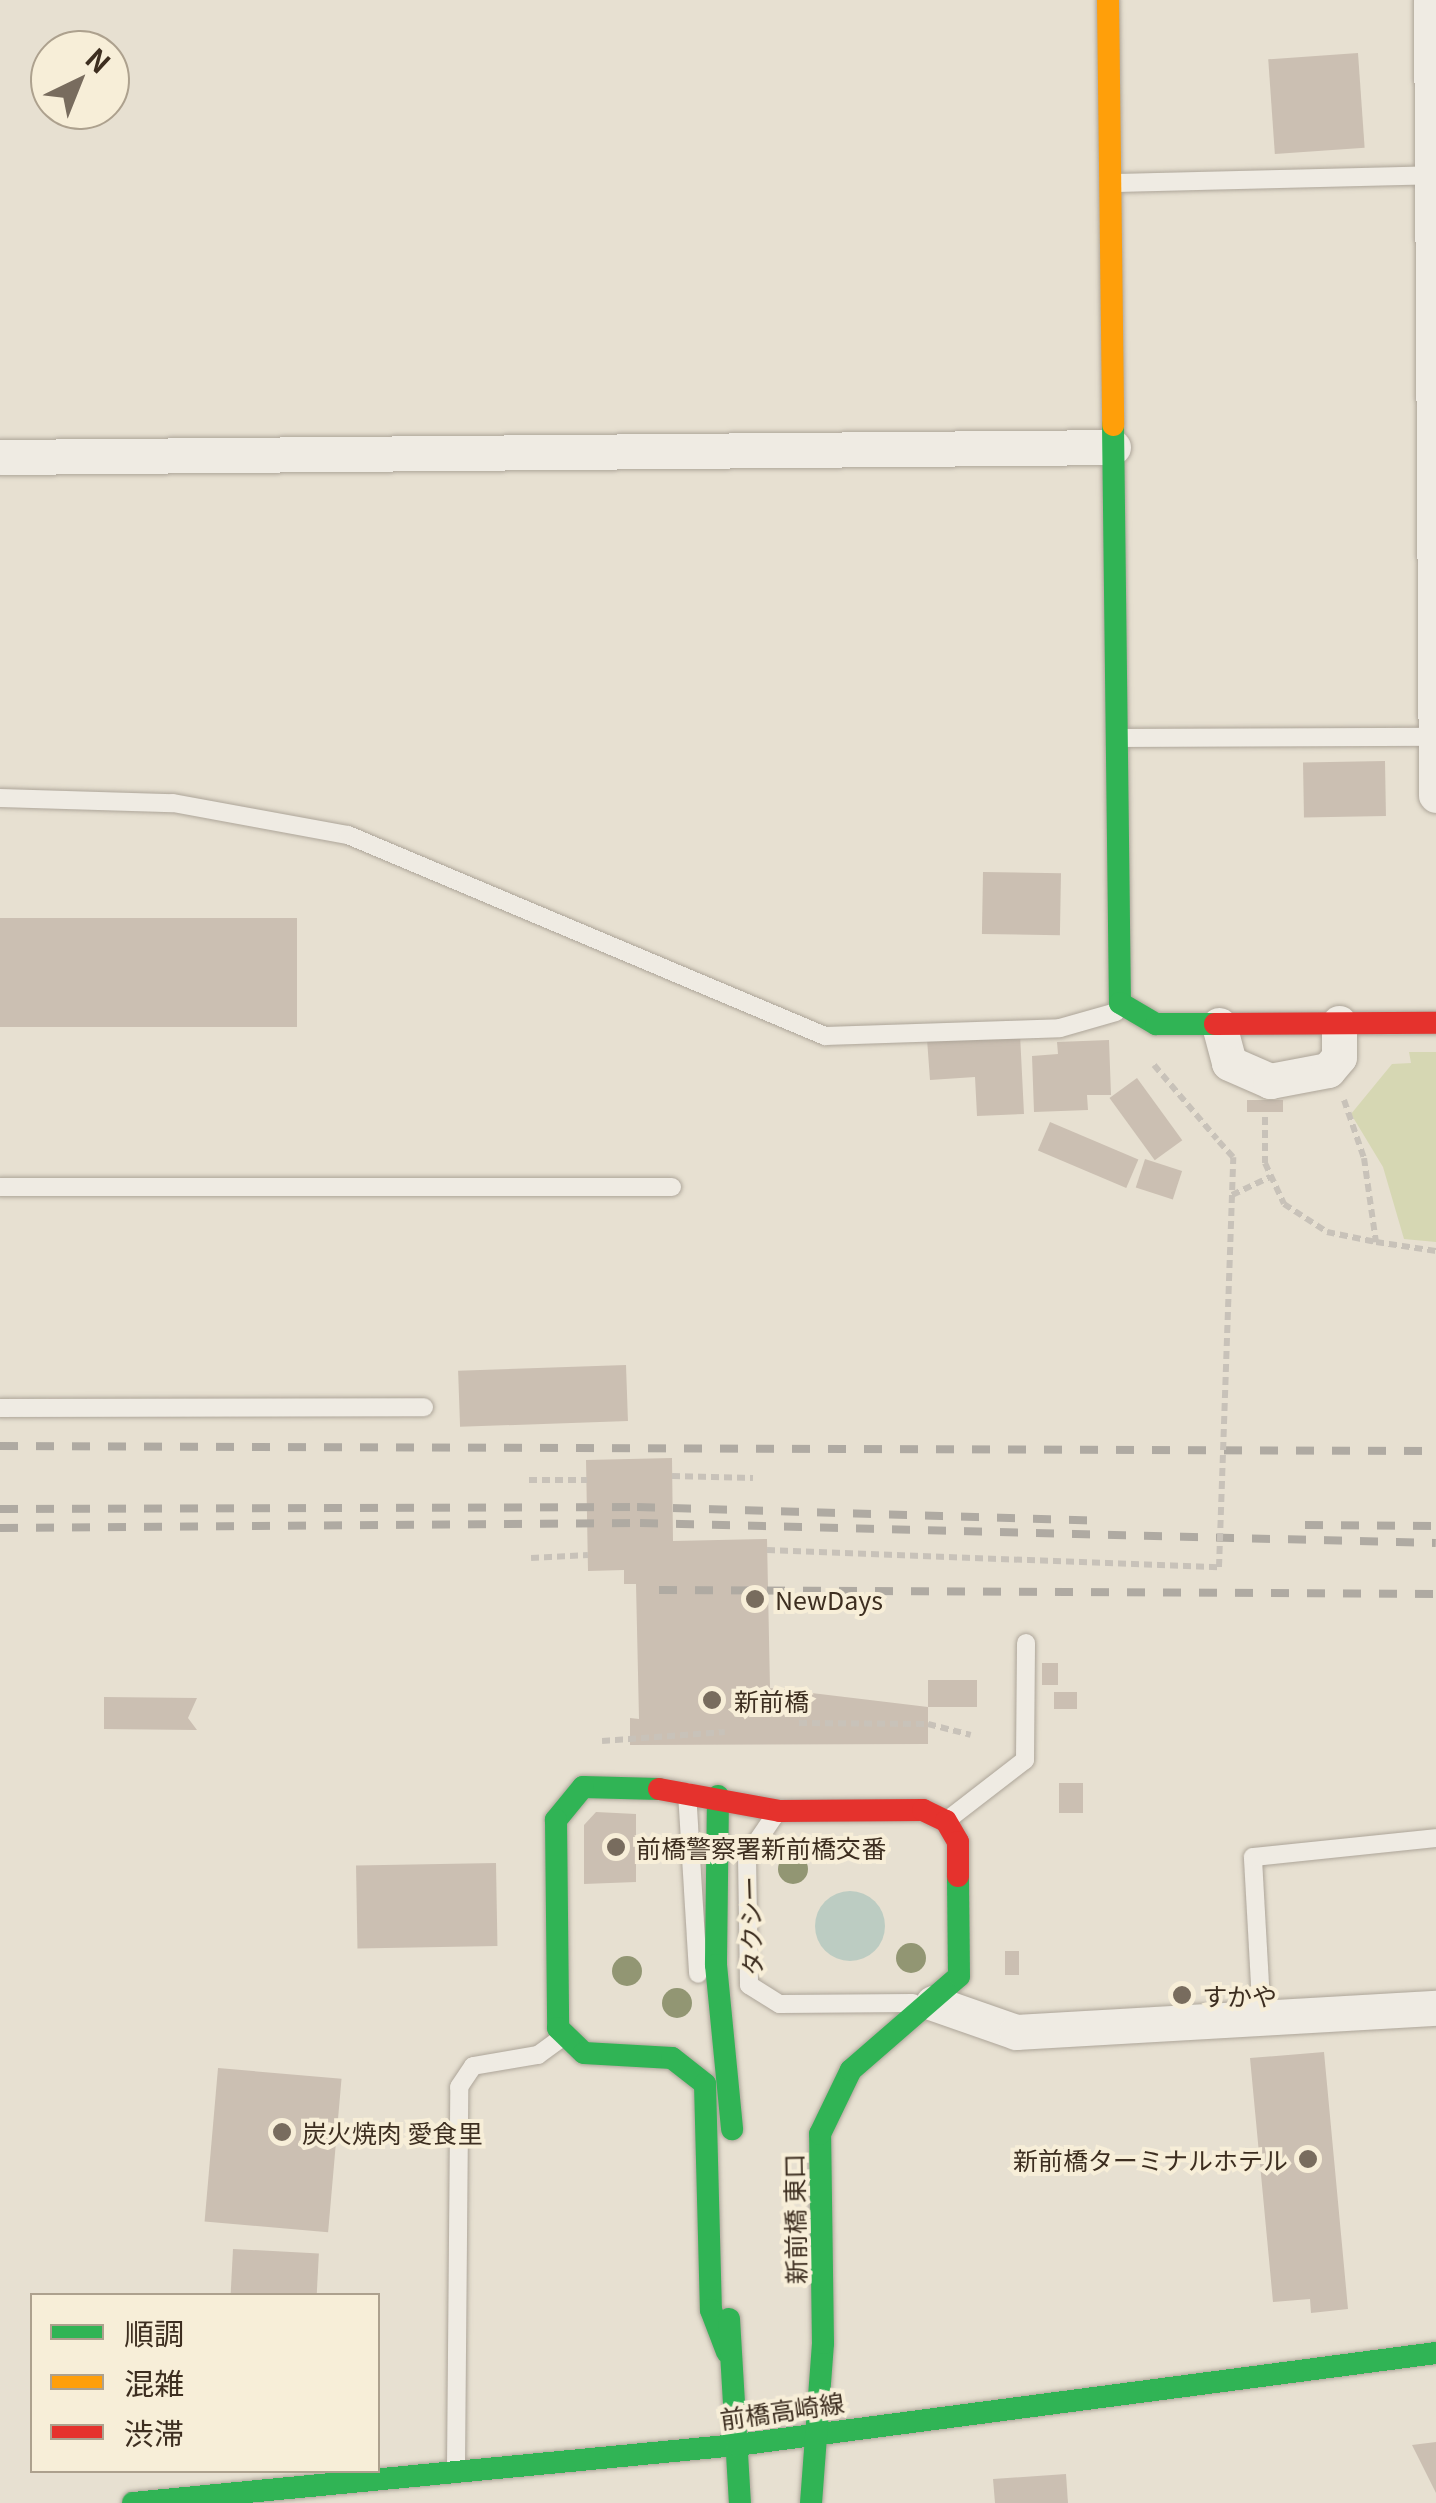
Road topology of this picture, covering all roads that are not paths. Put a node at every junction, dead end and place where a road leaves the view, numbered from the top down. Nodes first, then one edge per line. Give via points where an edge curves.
1 (1108, 0) edge
2 (1431, 0) edge
3 (1434, 175) edge
4 (1110, 184) junction
5 (1113, 446) junction
6 (0, 457) edge
7 (1436, 737) edge
8 (1116, 738) junction
9 (1436, 794) edge
10 (0, 798) edge
11 (1126, 1014) junction
12 (1436, 1023) edge
13 (1219, 1024) junction
14 (1339, 1024) junction
15 (0, 1187) edge
16 (672, 1187) dead end
17 (424, 1407) dead end
18 (0, 1408) edge
19 (1026, 1643) dead end
20 (688, 1790) junction
21 (718, 1796) junction
22 (780, 1811) junction
23 (946, 1821) junction
24 (1436, 1838) edge
25 (721, 2001) junction
26 (933, 2003) junction
27 (1436, 2008) edge
28 (1262, 2024) junction
29 (564, 2037) junction
30 (727, 2352) junction
31 (1436, 2354) edge
32 (819, 2432) junction
33 (737, 2445) junction
34 (456, 2475) junction
35 (133, 2503) edge
36 (740, 2503) edge
37 (811, 2503) edge

1 - 4 main road
2 - 3 street
3 - 4 lane
3 - 7 street
4 - 5 main road
5 - 6 street
5 - 8 main road
7 - 8 lane
7 - 9 street
8 - 11 main road via 1117,983
10 - 11 lane via 173,803 348,835 825,1036 1047,1029 1107,1009
11 - 13 main road
12 - 14 main road
13 - 14 main road
13 - 14 street via 1230,1064 1270,1080 1328,1070 1338,1057
15 - 16 lane
17 - 18 lane
19 - 23 lane via 1025,1760
20 - 21 main road
20 - 25 lane via 692,1964
20 - 29 main road via 598,1785 563,1802 555,2010
21 - 22 main road
21 - 25 main road
22 - 23 main road via 912,1809
22 - 26 lane, タクシー via 748,1856 749,1985 780,2004
23 - 26 main road, 新前橋 東口 via 960,1859 965,1955
24 - 28 lane via 1253,1857
25 - 30 main road via 732,2056
26 - 28 street via 1016,2032
26 - 32 main road, 新前橋 東口 via 851,2070 820,2134
27 - 28 street
29 - 30 main road via 600,2058 672,2058 706,2084 711,2310
29 - 34 lane via 538,2055 473,2066 459,2087
30 - 33 main road
31 - 32 main road, 前橋高崎線
32 - 33 main road, 前橋高崎線
32 - 37 main road, 新前橋 東口
33 - 34 main road, 前橋高崎線
33 - 36 main road
34 - 35 main road, 前橋高崎線

